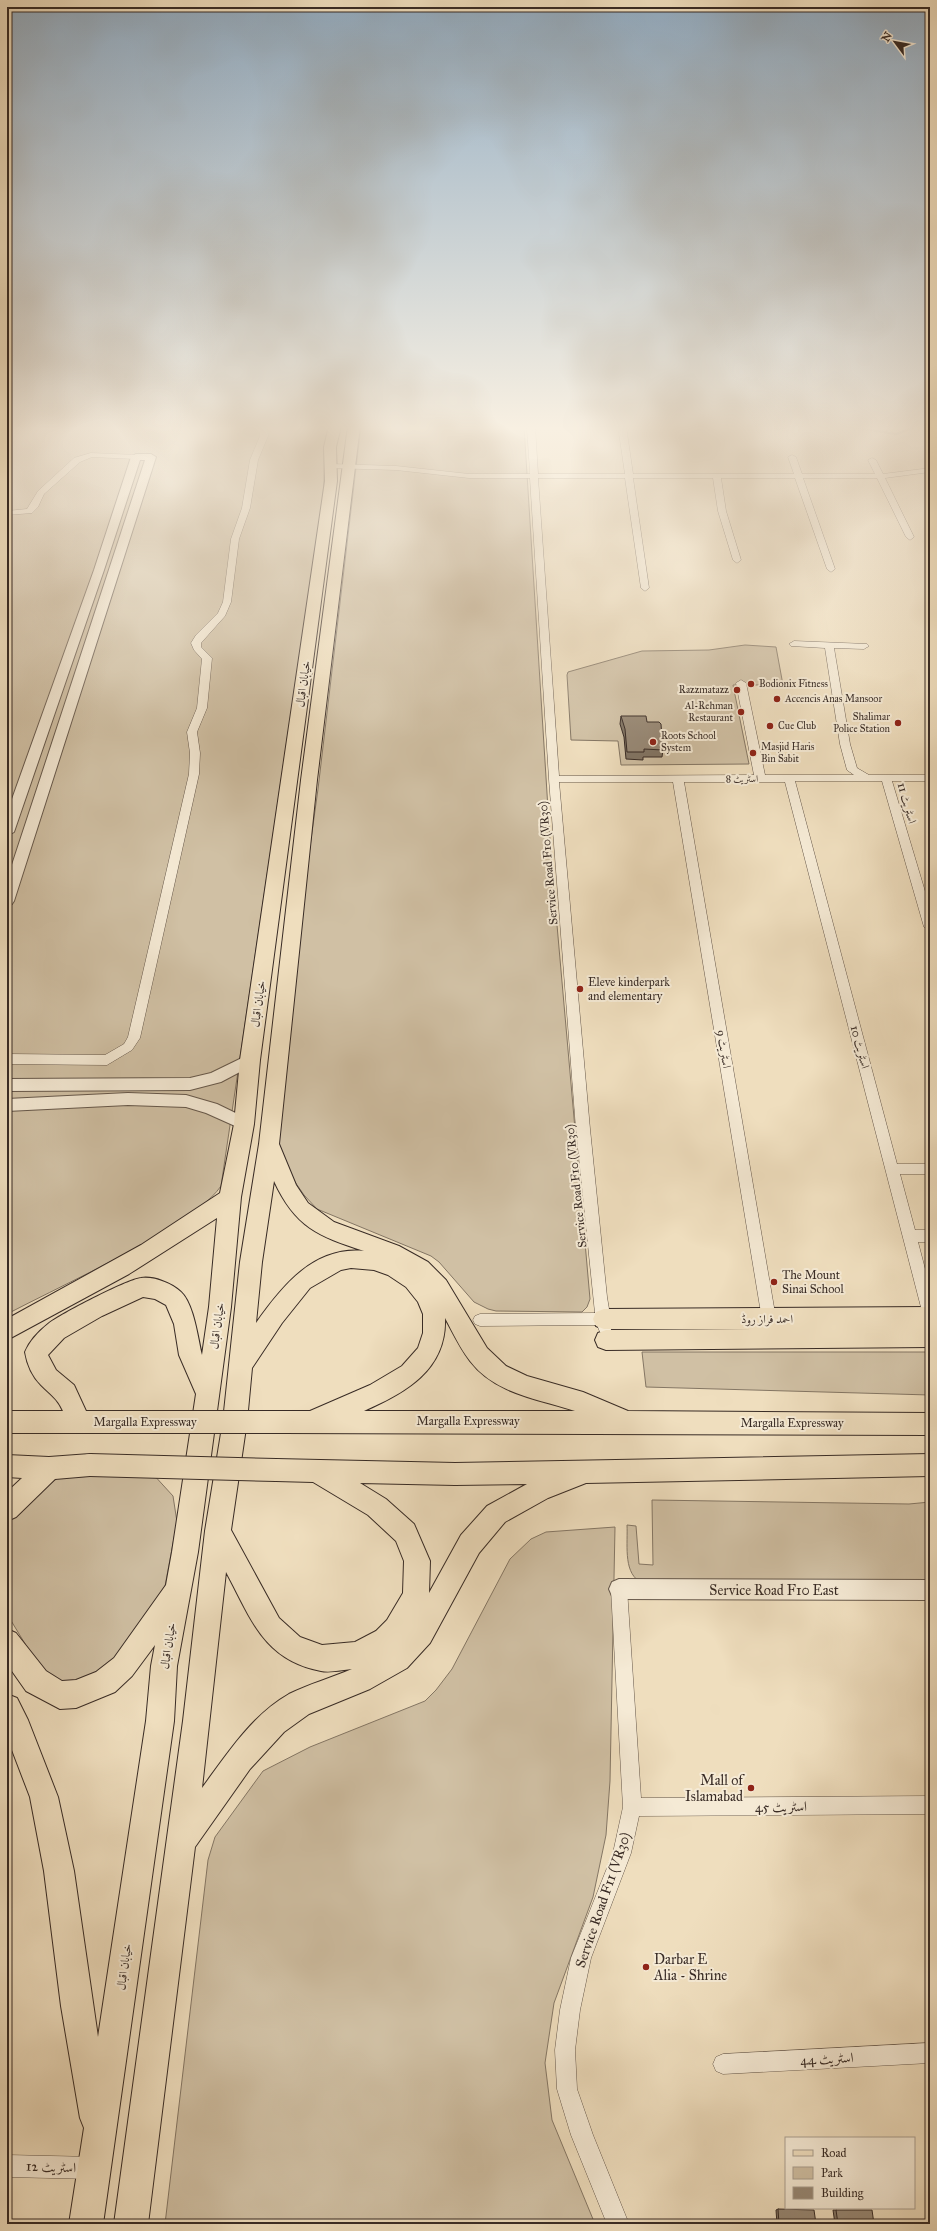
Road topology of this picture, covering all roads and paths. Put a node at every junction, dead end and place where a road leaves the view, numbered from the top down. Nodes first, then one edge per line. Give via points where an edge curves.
1 (112, 530) edge
2 (127, 530) edge
3 (237, 530) edge
4 (324, 530) edge
5 (334, 530) edge
6 (538, 530) edge
7 (636, 530) edge
8 (728, 530) edge
9 (817, 530) edge
10 (907, 530) edge
11 (910, 537) dead end
12 (737, 560) dead end
13 (831, 569) dead end
14 (645, 588) dead end
15 (794, 644) dead end
16 (829, 645) junction
17 (864, 646) dead end
18 (741, 683) dead end
19 (760, 778) junction
20 (789, 778) junction
21 (867, 778) junction
22 (886, 778) junction
23 (930, 778) edge
24 (554, 779) junction
25 (678, 779) junction
26 (7, 832) edge
27 (7, 901) edge
28 (930, 928) edge
29 (7, 1058) edge
30 (250, 1060) junction
31 (7, 1084) edge
32 (7, 1105) edge
33 (244, 1124) junction
34 (269, 1144) junction
35 (892, 1169) junction
36 (930, 1169) edge
37 (230, 1197) junction
38 (909, 1236) junction
39 (930, 1236) edge
40 (930, 1316) edge
41 (480, 1320) dead end
42 (769, 1320) junction
43 (606, 1329) junction
44 (7, 1330) edge
45 (930, 1337) edge
46 (240, 1366) junction
47 (207, 1393) junction
48 (80, 1421) junction
49 (7, 1422) edge
50 (311, 1422) junction
51 (633, 1422) junction
52 (930, 1424) edge
53 (930, 1465) edge
54 (7, 1466) edge
55 (49, 1468) junction
56 (315, 1471) junction
57 (590, 1471) junction
58 (7, 1509) edge
59 (218, 1531) junction
60 (177, 1589) junction
61 (619, 1589) joint
62 (930, 1590) edge
63 (7, 1642) edge
64 (7, 1708) edge
65 (930, 1805) edge
66 (632, 1807) junction
67 (181, 1842) junction
68 (930, 2054) edge
69 (723, 2064) dead end
70 (99, 2136) junction
71 (7, 2166) edge
72 (94, 2168) junction
73 (86, 2224) edge
74 (131, 2224) edge
75 (618, 2224) edge

1 - 26 street
2 - 27 street
3 - 29 street via 234,538 227,602 222,614 198,637 196,643 197,648 207,658 208,666 202,708 192,732 194,774 134,1038 128,1047 107,1060
4 - 30 main road, خیابان اقبال
5 - 34 main road, خیابان اقبال
6 - 24 street, Service Road F10 (VR30)
7 - 14 street
8 - 12 street
9 - 13 street
10 - 11 street
15 - 16 street
16 - 17 street
16 - 21 street via 845,744 852,770
18 - 19 street
19 - 20 street, اسٹریٹ 8
19 - 25 street, اسٹریٹ 8
20 - 21 street, اسٹریٹ 8
20 - 35 street, اسٹریٹ 10
21 - 22 street, اسٹریٹ 8
22 - 23 street, اسٹریٹ 8
22 - 28 street, اسٹریٹ 11
24 - 25 street, اسٹریٹ 8
24 - 43 street, Service Road F10 (VR30) via 582,1122 600,1297
25 - 42 street, اسٹریٹ 9
30 - 31 street via 215,1078 190,1084
30 - 33 main road, خیابان اقبال
32 - 33 street via 128,1099 186,1101 211,1108
33 - 37 main road, خیابان اقبال
34 - 46 main road, خیابان اقبال via 251,1262
34 - 51 main road via 289,1189 302,1209 318,1223 345,1235 384,1247 408,1258 422,1269 437,1285 480,1357 505,1379 525,1388 572,1400
35 - 36 street
35 - 38 street, اسٹریٹ 10
37 - 44 main road via 149,1254
37 - 47 main road, خیابان اقبال via 220,1308
38 - 39 street
38 - 40 street, اسٹریٹ 10
40 - 42 main road, احمد فراز روڈ
41 - 43 street
42 - 43 main road, احمد فراز روڈ
43 - 45 main road, احمد فراز روڈ
46 - 50 main road via 294,1290 310,1275 331,1264 350,1259 374,1262 392,1267 411,1278 424,1291 432,1305 435,1322 434,1343 422,1361 409,1374 393,1384
46 - 59 main road, خیابان اقبال via 235,1421
47 - 48 main road via 190,1355 185,1324 174,1299 160,1290 142,1287 94,1309 56,1331 36,1352 48,1377 66,1392
47 - 60 main road, خیابان اقبال via 185,1552
48 - 49 main road, Margalla Expressway
48 - 50 main road, Margalla Expressway, bridge
50 - 51 main road, Margalla Expressway
51 - 52 main road, Margalla Expressway
53 - 57 main road
54 - 55 main road
55 - 56 main road, bridge via 90,1466
55 - 58 main road
56 - 57 main road via 455,1474
56 - 59 main road via 377,1507 405,1533 417,1561 416,1596 396,1629 385,1640 358,1655 322,1658 292,1648 270,1627
57 - 67 main road via 540,1490 496,1514 470,1544 421,1634 398,1659 360,1679 299,1704 274,1722 240,1759
59 - 67 main road, خیابان اقبال
60 - 63 main road via 123,1667 106,1682 76,1694 60,1695 36,1681
60 - 70 main road, خیابان اقبال
61 - 62 street, Service Road F10 East
61 - 66 street, Service Road F11 (VR30)
64 - 70 main road via 44,1797
65 - 66 street, اسٹریٹ 45
66 - 75 street, Service Road F11 (VR30) via 622,1853 582,1958 570,2010 565,2050 567,2089 582,2135
67 - 74 main road, خیابان اقبال
68 - 69 street, اسٹریٹ 44
70 - 72 main road, خیابان اقبال
71 - 72 street, اسٹریٹ 12
72 - 73 main road, خیابان اقبال

